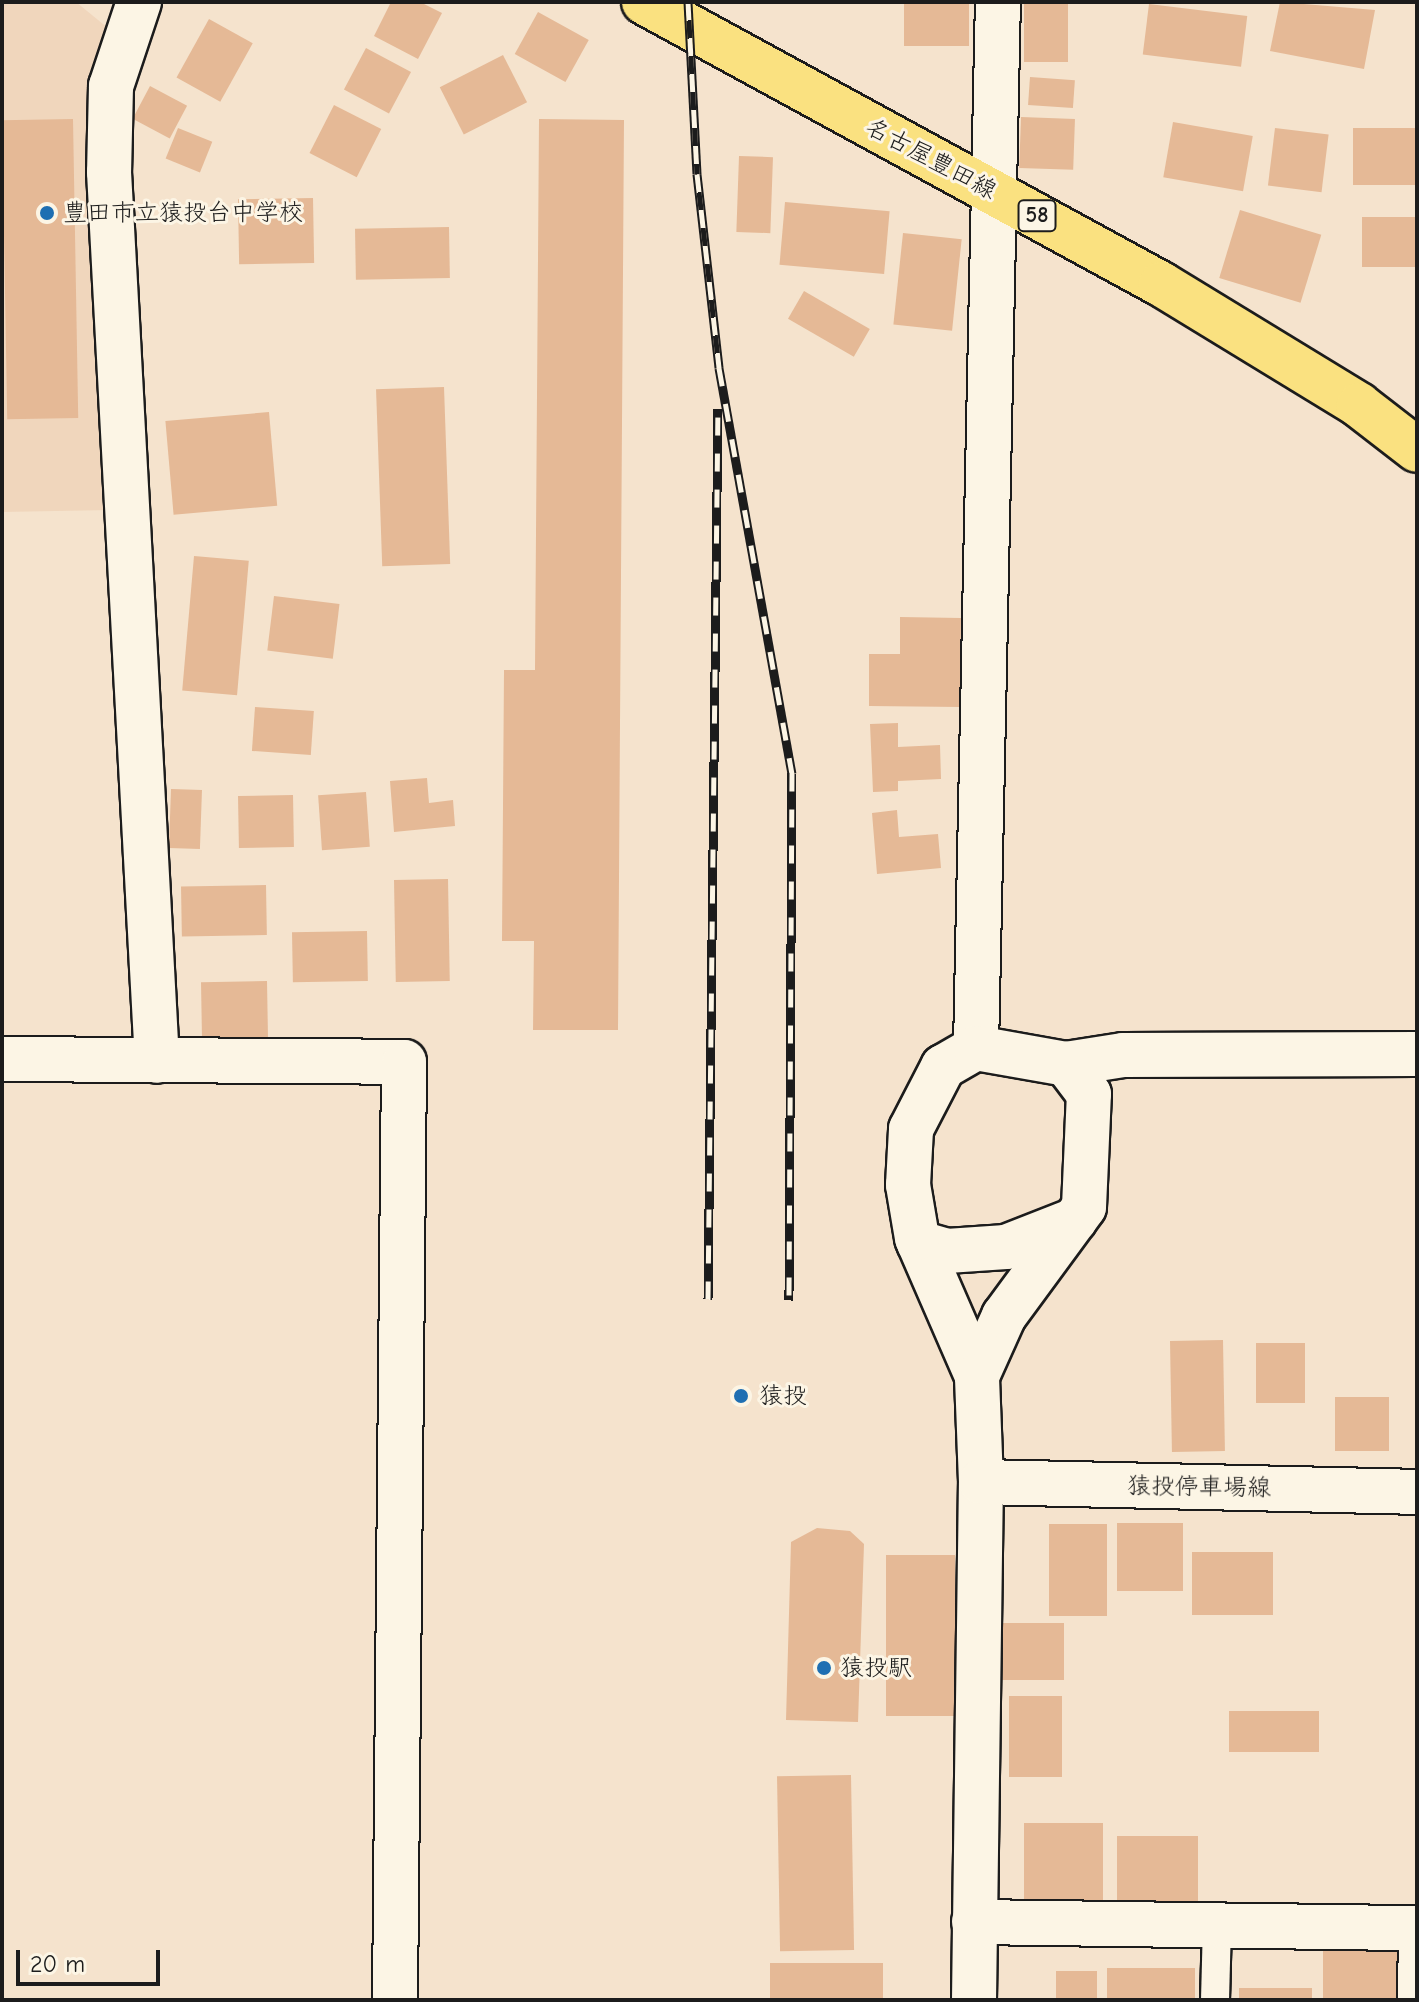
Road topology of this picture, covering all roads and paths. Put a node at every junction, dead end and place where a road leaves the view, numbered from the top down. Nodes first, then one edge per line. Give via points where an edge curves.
1 (139, 2) edge
2 (644, 2) edge
3 (998, 2) edge
4 (996, 193) junction
5 (1417, 450) edge
6 (976, 1048) junction
7 (1417, 1054) edge
8 (2, 1059) edge
9 (157, 1061) junction
10 (1066, 1064) junction
11 (1075, 1220) junction
12 (919, 1243) junction
13 (977, 1376) junction
14 (981, 1482) junction
15 (1417, 1492) edge
16 (974, 1922) junction
17 (1217, 1925) junction
18 (1415, 1928) edge
19 (395, 2000) edge
20 (974, 2000) edge
21 (1215, 2000) edge
22 (1412, 2000) edge

1 - 9 street via 111,86 109,172
2 - 4 main road, 名古屋豊田線 / 58
3 - 4 street
4 - 5 main road, 名古屋豊田線 / 58 via 1174,292 1359,405
4 - 6 street
6 - 10 street
6 - 12 street via 943,1067 911,1129 908,1185
7 - 10 street via 1123,1055
8 - 9 street
9 - 19 street via 404,1062
10 - 11 street via 1089,1094 1084,1207
11 - 12 street via 1006,1247 947,1251
11 - 13 street via 1004,1316
12 - 13 street
13 - 14 street
14 - 15 street, 猿投停車場線
14 - 16 street
16 - 17 street
16 - 20 street
17 - 18 street
17 - 21 lane
18 - 22 lane

